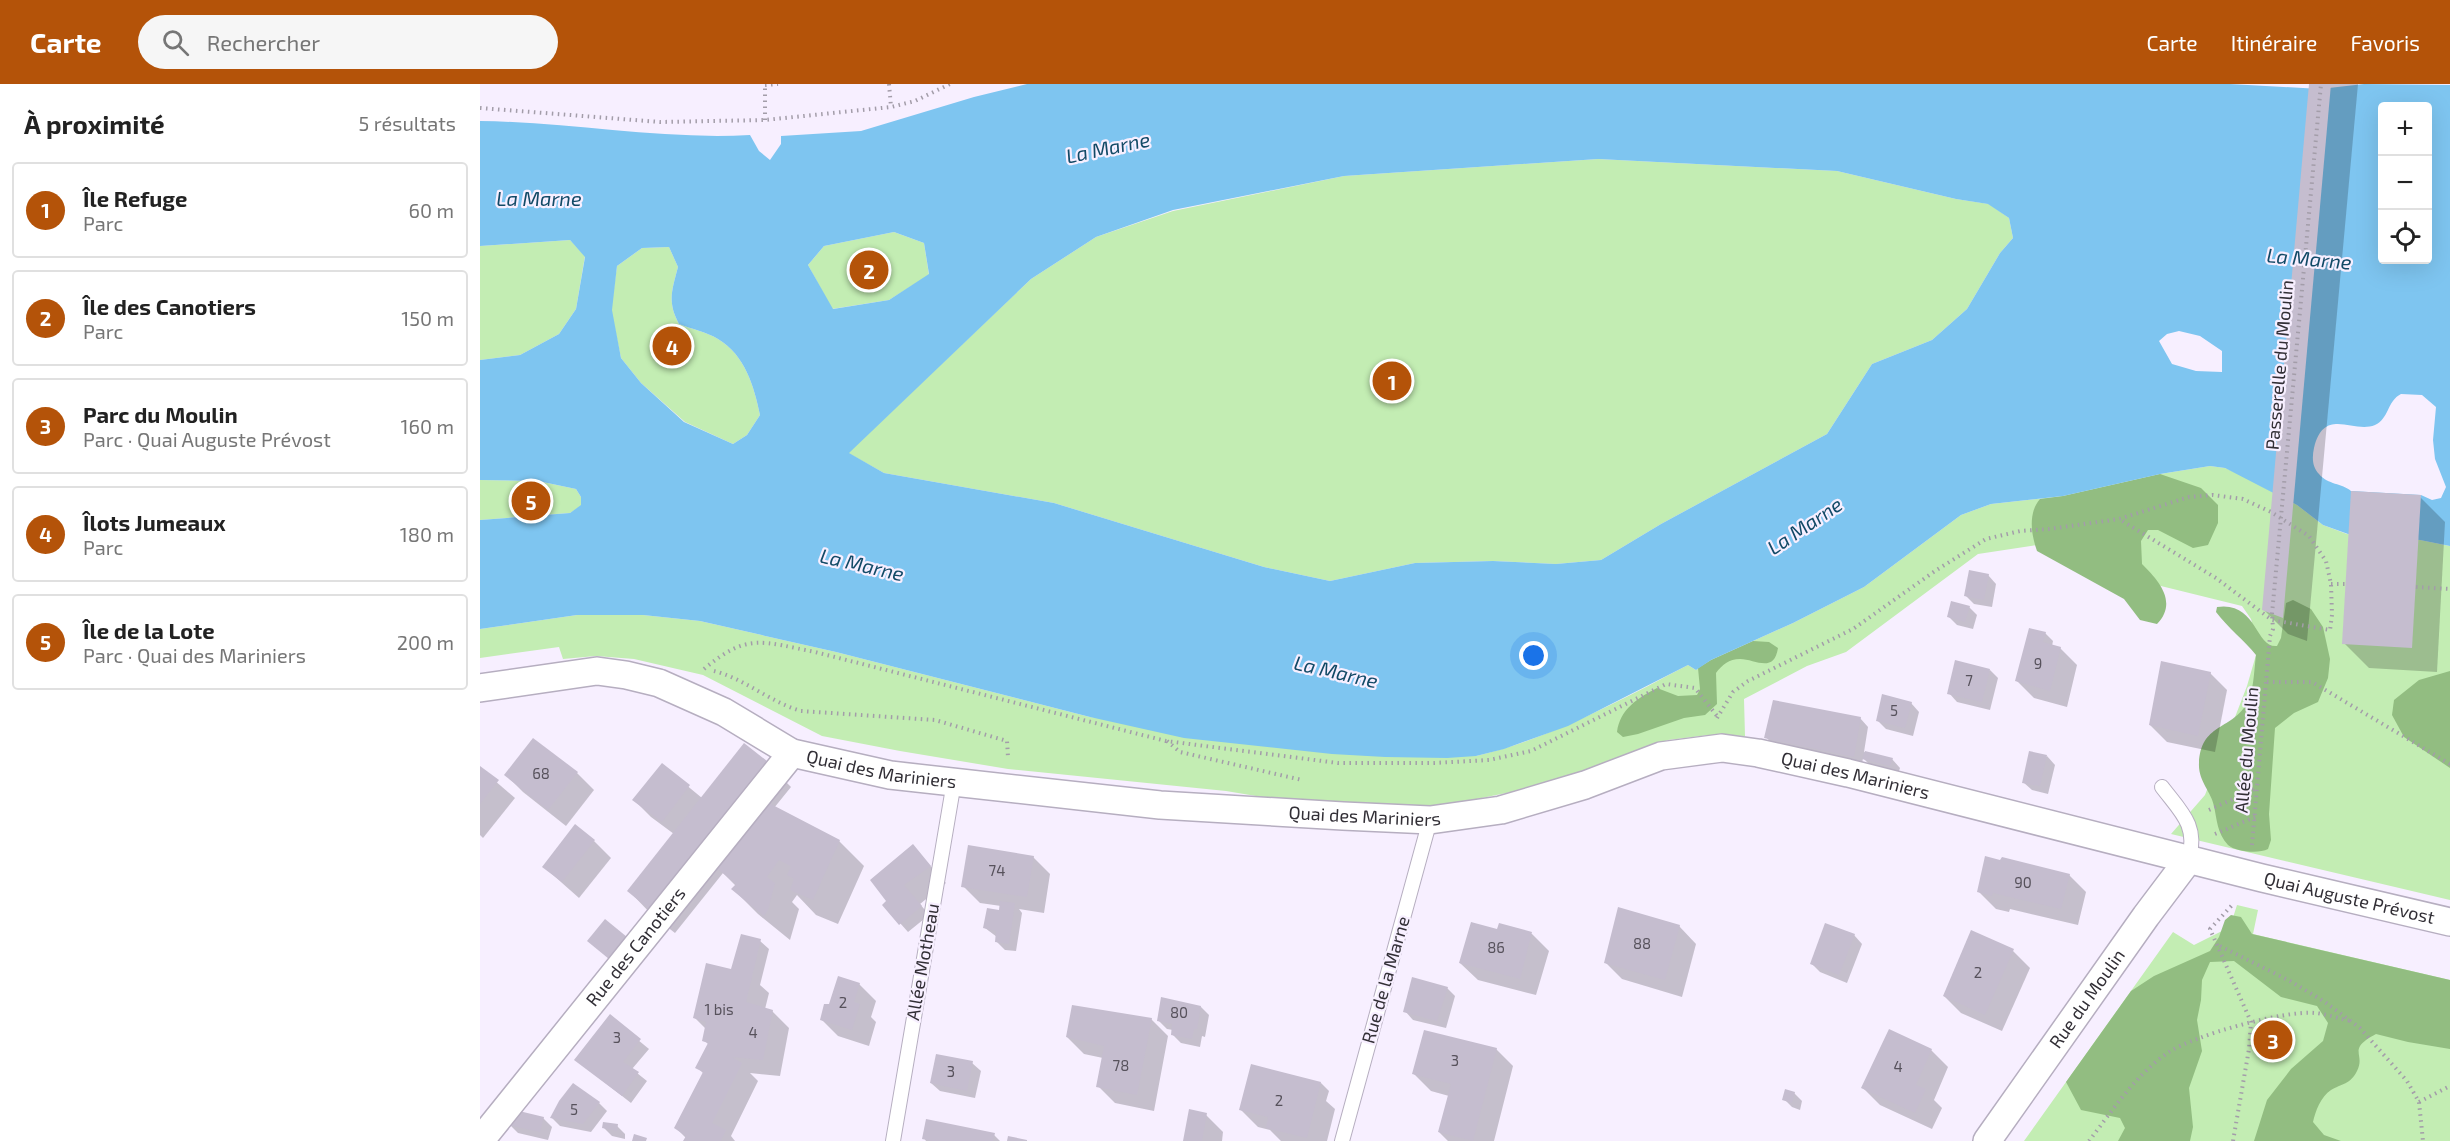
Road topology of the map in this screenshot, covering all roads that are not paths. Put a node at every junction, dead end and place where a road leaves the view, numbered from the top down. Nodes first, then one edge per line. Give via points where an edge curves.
1 (480, 688) edge
2 (792, 753) junction
3 (954, 782) junction
4 (2162, 787) dead end
5 (1430, 820) junction
6 (2189, 860) junction
7 (2255, 876) joint
8 (2450, 922) edge
9 (480, 1141) edge
10 (893, 1141) edge
11 (1342, 1141) edge
12 (1987, 1141) edge

1 - 2 street, Quai des Mariniers via 597,671 626,675 659,683 724,712
2 - 3 street, Quai des Mariniers via 890,775
2 - 9 street, Rue des Canotiers
3 - 5 street, Quai des Mariniers via 1160,805
3 - 10 lane, Allée Motheau
4 - 6 lane via 2187,820 2194,842
5 - 6 street, Quai des Mariniers via 1501,810 1585,785 1661,756 1722,748 1848,773
5 - 11 lane, Rue de la Marne
6 - 7 street, Quai des Mariniers
6 - 12 street, Rue du Moulin
7 - 8 street, Quai Auguste Prévost

